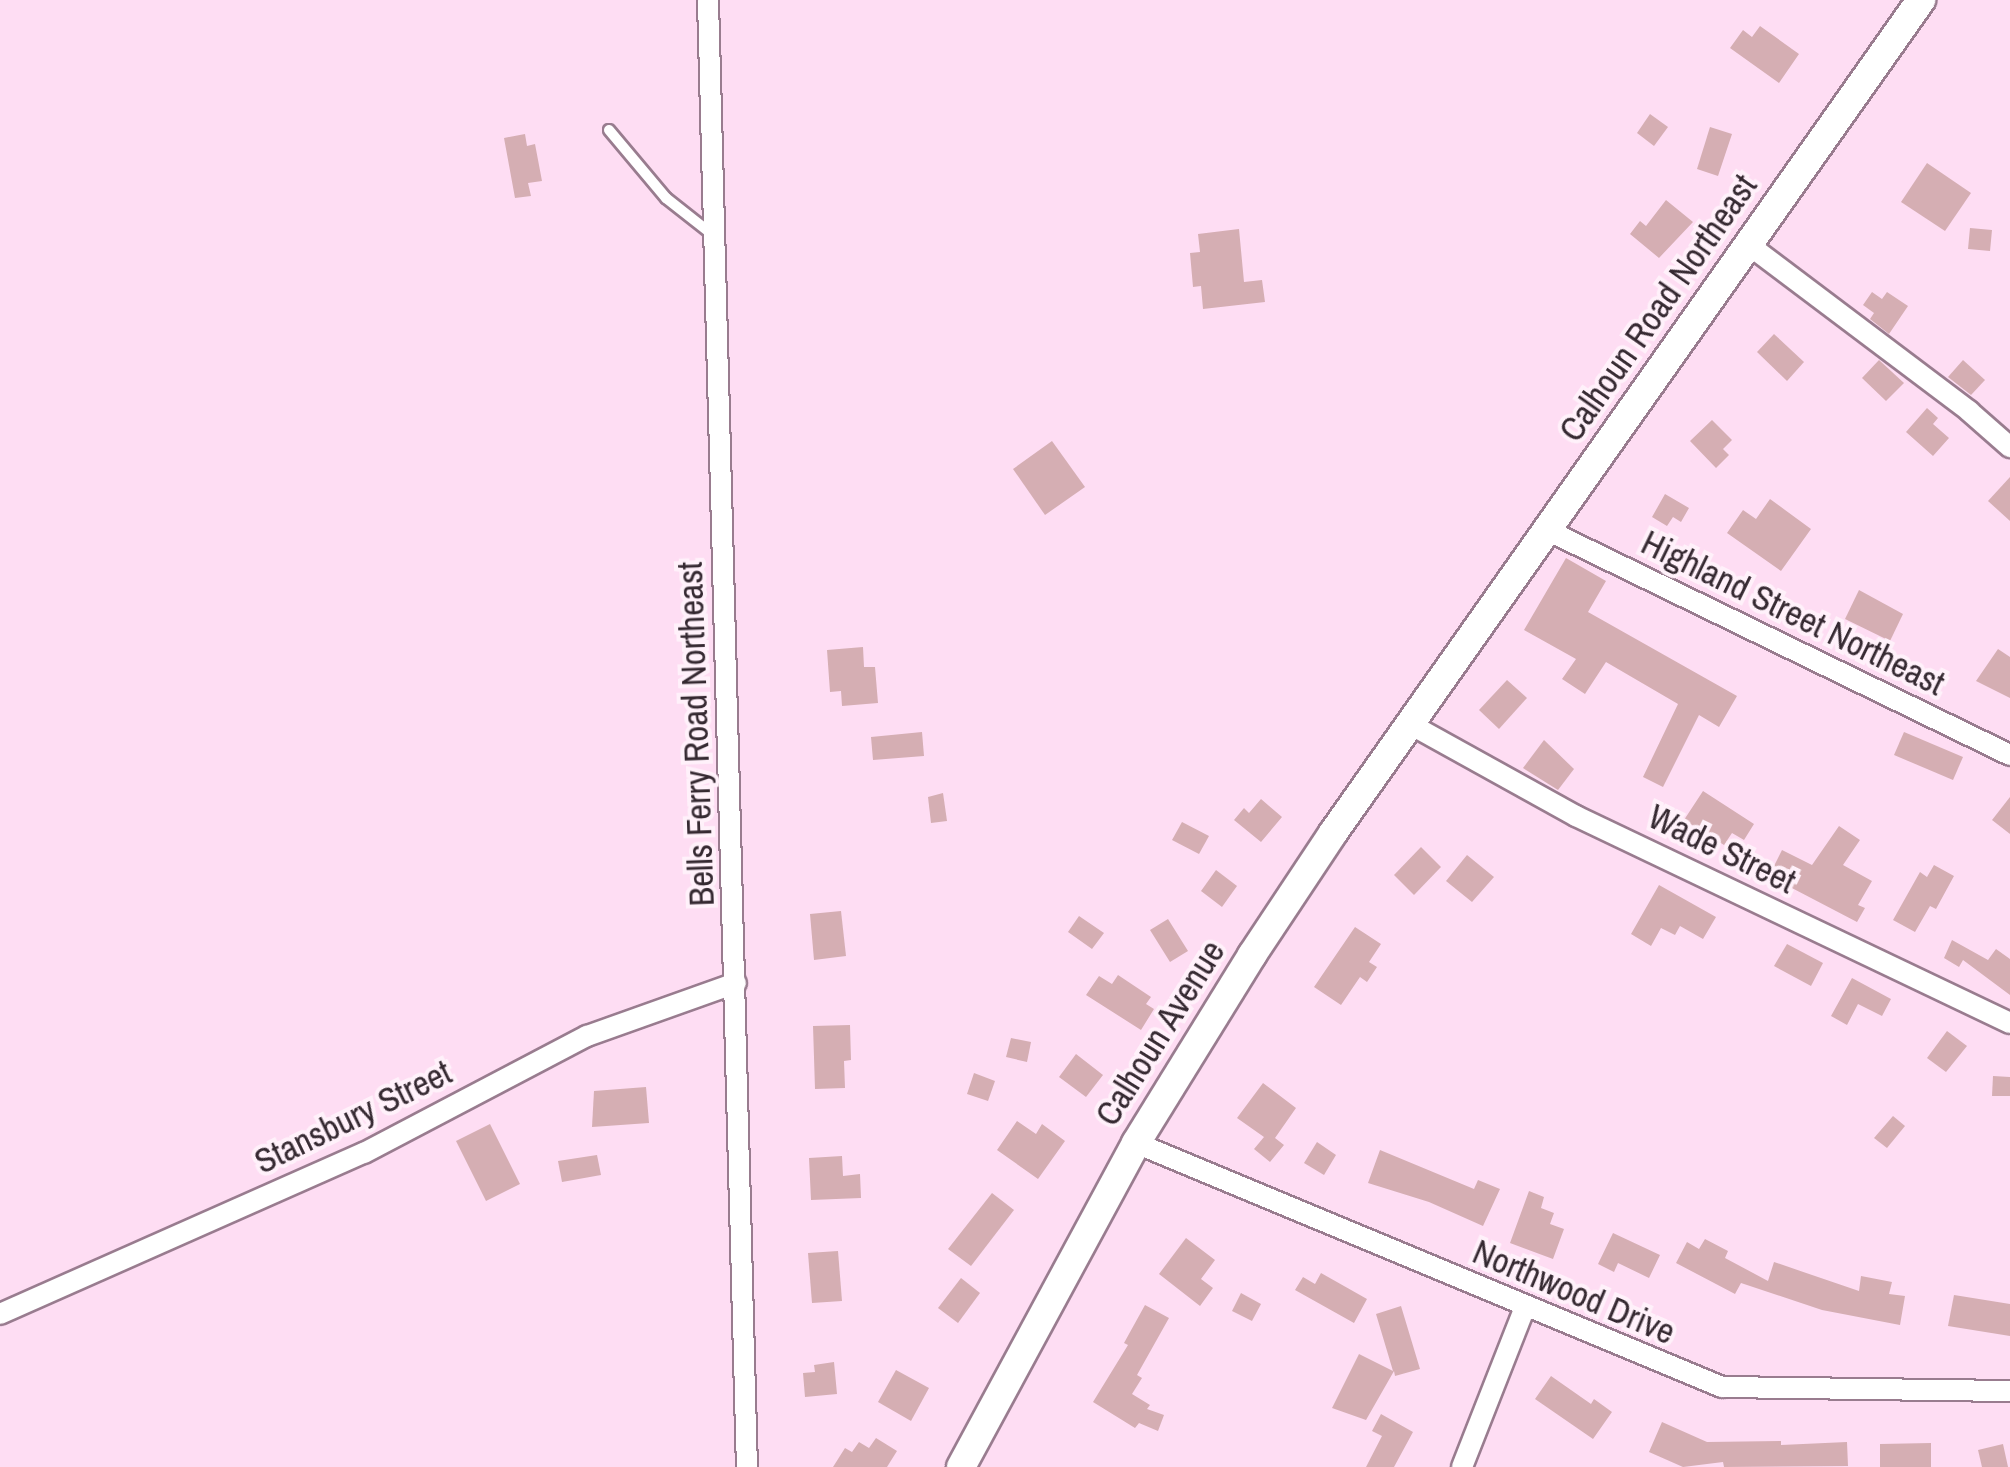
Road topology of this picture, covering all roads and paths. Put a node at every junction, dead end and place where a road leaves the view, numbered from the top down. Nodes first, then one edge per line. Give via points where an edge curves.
1 (708, 0) edge
2 (1920, 0) edge
3 (608, 130) dead end
4 (714, 236) junction
5 (1749, 245) junction
6 (2010, 447) edge
7 (1547, 530) junction
8 (1456, 659) joint
9 (1410, 724) junction
10 (2010, 755) edge
11 (736, 983) junction
12 (2010, 1023) edge
13 (1136, 1143) junction
14 (1524, 1307) junction
15 (0, 1314) edge
16 (2010, 1391) edge
17 (747, 1467) edge
18 (961, 1467) edge
19 (1462, 1467) edge

1 - 4 street, Bells Ferry Road Northeast
2 - 5 street, Calhoun Road Northeast
3 - 4 lane via 666,198
4 - 11 street, Bells Ferry Road Northeast
5 - 6 street
5 - 7 street, Calhoun Road Northeast
7 - 8 street, Calhoun Road Northeast
7 - 10 street, Highland Street Northeast
8 - 9 street, Calhoun Avenue
9 - 12 street, Wade Street via 1576,816
9 - 13 street, Calhoun Avenue via 1332,833
11 - 15 street, Stansbury Street via 587,1036 364,1153
11 - 17 street, Bells Ferry Road Northeast
13 - 14 street, Northwood Drive
13 - 18 street, Calhoun Avenue
14 - 16 street, Northwood Drive via 1722,1387
14 - 19 street

